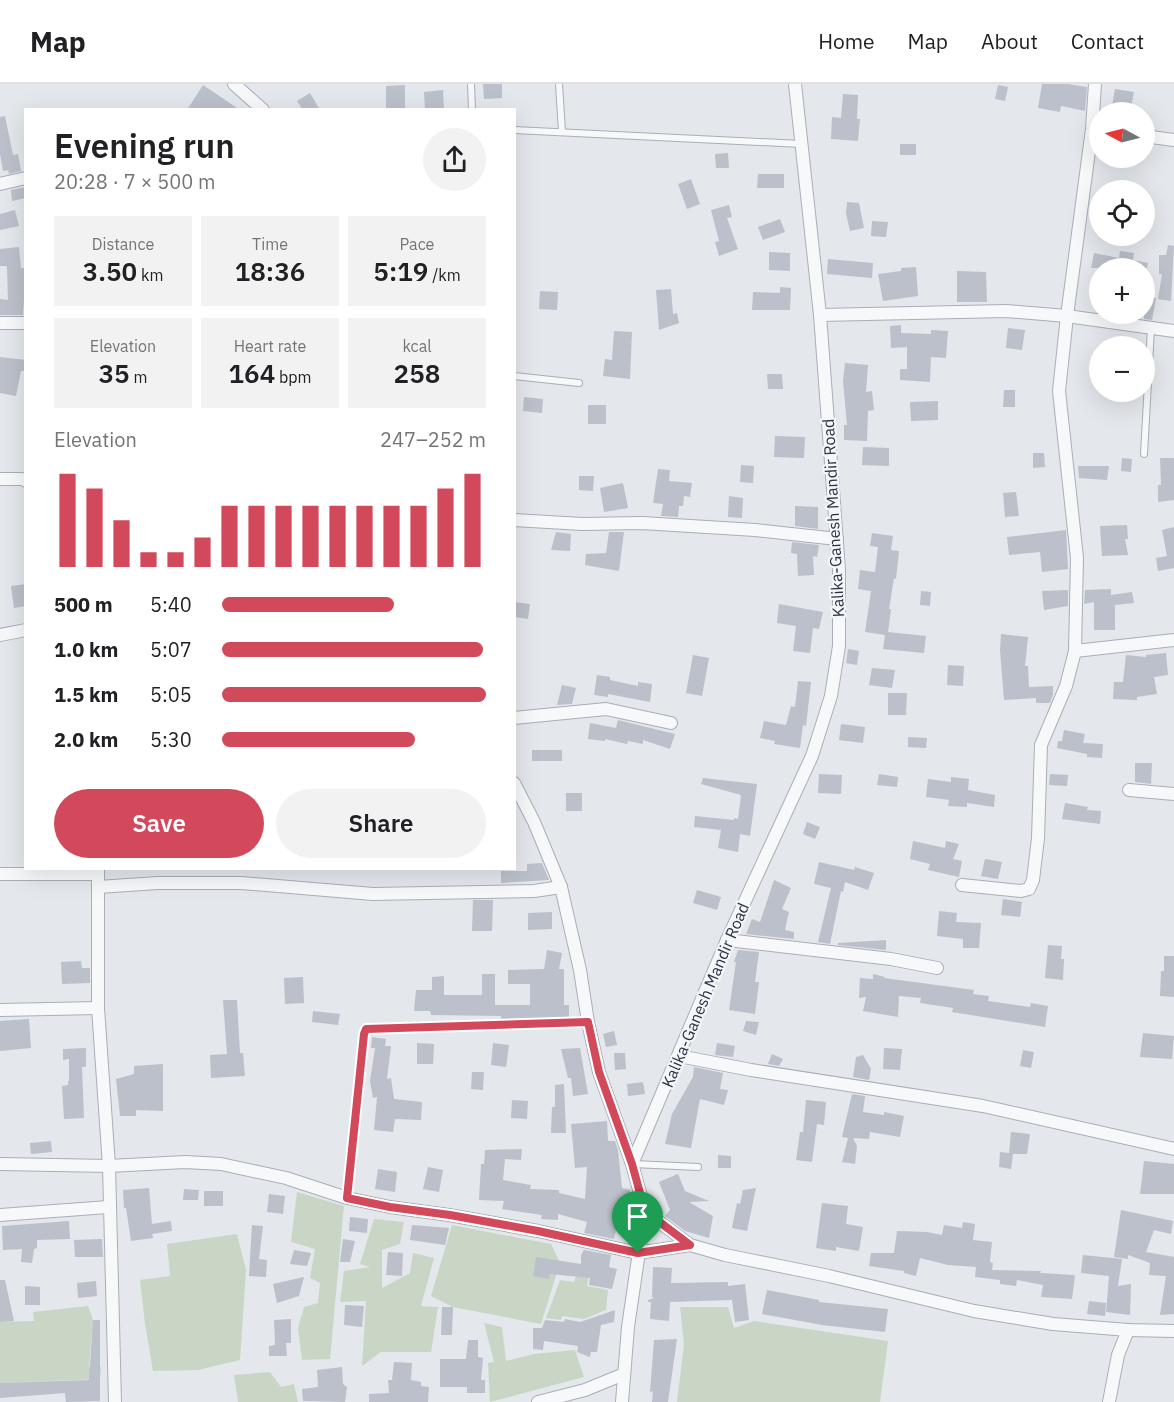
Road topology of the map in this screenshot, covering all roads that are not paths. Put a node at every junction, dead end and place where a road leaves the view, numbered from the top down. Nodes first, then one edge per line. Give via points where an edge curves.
1 (234, 84) edge
2 (471, 84) edge
3 (559, 84) edge
4 (795, 84) edge
5 (1095, 84) edge
6 (1095, 102) edge
7 (261, 108) edge
8 (472, 108) edge
9 (516, 130) edge
10 (562, 132) junction
11 (1155, 137) edge
12 (1174, 140) edge
13 (802, 144) junction
14 (1090, 168) edge
15 (24, 178) edge
16 (0, 184) edge
17 (820, 315) junction
18 (1067, 316) junction
19 (0, 323) edge
20 (24, 323) edge
21 (1150, 328) junction
22 (1174, 331) edge
23 (516, 376) edge
24 (579, 382) dead end
25 (1144, 454) dead end
26 (0, 479) edge
27 (24, 480) edge
28 (516, 520) edge
29 (837, 539) junction
30 (24, 630) edge
31 (0, 634) edge
32 (1174, 640) edge
33 (1075, 651) junction
34 (516, 718) edge
35 (671, 723) dead end
36 (516, 787) edge
37 (1129, 790) dead end
38 (1174, 794) edge
39 (0, 874) edge
40 (98, 876) edge
41 (962, 885) dead end
42 (561, 887) junction
43 (727, 940) junction
44 (937, 968) dead end
45 (98, 1008) junction
46 (0, 1010) edge
47 (588, 1022) junction
48 (679, 1056) junction
49 (1174, 1149) edge
50 (0, 1164) edge
51 (632, 1164) junction
52 (109, 1166) junction
53 (698, 1167) dead end
54 (347, 1198) junction
55 (108, 1207) junction
56 (645, 1211) junction
57 (0, 1215) edge
58 (690, 1245) junction
59 (638, 1253) junction
60 (1128, 1330) junction
61 (1174, 1331) edge
62 (624, 1374) junction
63 (115, 1402) edge
64 (538, 1402) edge
65 (622, 1402) edge
66 (1108, 1402) edge

1 - 7 street
2 - 8 lane
3 - 10 lane
4 - 13 street, Kalika-Ganesh Mandir Road
5 - 6 street
9 - 10 lane
10 - 13 lane
11 - 12 street
13 - 17 street, Kalika-Ganesh Mandir Road
14 - 18 street
15 - 16 street
17 - 18 street via 1006,311
17 - 29 street, Kalika-Ganesh Mandir Road
18 - 21 street
18 - 33 street via 1059,391 1077,558
19 - 20 street
21 - 22 street
21 - 25 lane
23 - 24 lane
26 - 27 street
28 - 29 street via 642,523
29 - 43 street, Kalika-Ganesh Mandir Road via 839,646 831,696 812,756
30 - 31 street
32 - 33 street
33 - 41 street via 1066,686 1041,745 1038,838 1029,889
34 - 35 street via 598,709
36 - 42 street
37 - 38 street
39 - 40 street
40 - 42 street via 158,883 241,883 373,894
40 - 45 street
42 - 47 street
43 - 44 street
43 - 48 street, Kalika-Ganesh Mandir Road
45 - 46 street
45 - 52 street
47 - 51 street via 599,1072
47 - 54 lane via 366,1029
48 - 49 street via 983,1106
48 - 51 street, Kalika-Ganesh Mandir Road
50 - 52 street
51 - 53 lane
51 - 56 street
52 - 54 street via 221,1164 286,1178
52 - 55 street
54 - 59 street via 538,1231
55 - 57 street
55 - 63 street
56 - 58 street
56 - 59 street
58 - 59 street
58 - 60 street via 974,1311 1053,1324
59 - 62 street
60 - 61 street
60 - 66 street
62 - 64 street via 585,1390
62 - 65 street

